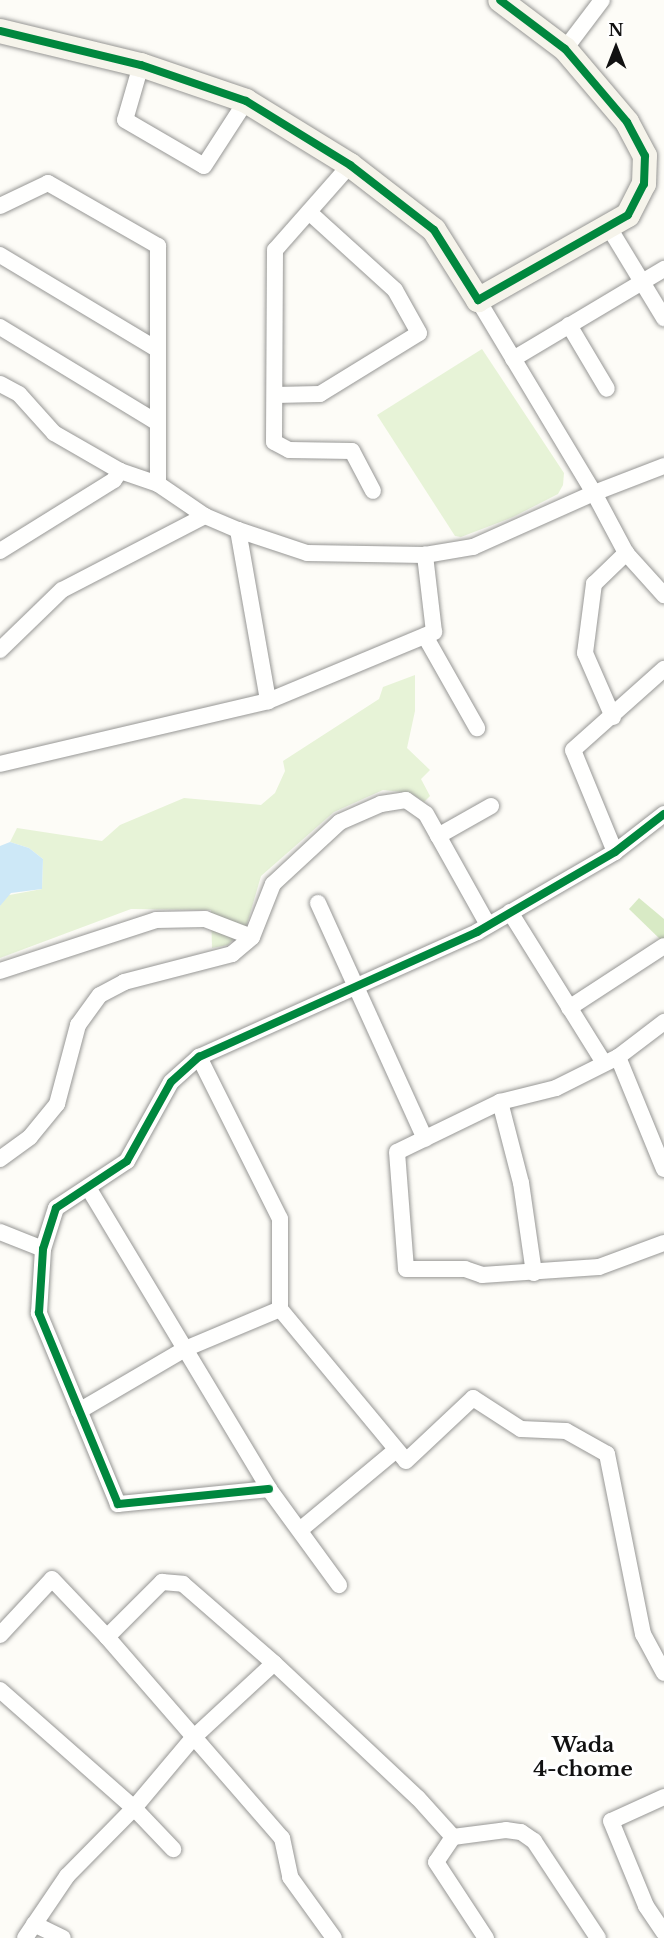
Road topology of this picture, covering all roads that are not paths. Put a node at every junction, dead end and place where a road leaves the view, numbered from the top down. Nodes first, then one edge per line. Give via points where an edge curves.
1 (500, 0) edge
2 (602, 0) edge
3 (0, 31) edge
4 (565, 49) junction
5 (141, 65) junction
6 (246, 101) junction
7 (350, 165) junction
8 (0, 206) edge
9 (309, 212) junction
10 (608, 226) junction
11 (0, 255) edge
12 (664, 269) edge
13 (642, 281) junction
14 (478, 300) junction
15 (664, 318) edge
16 (569, 325) junction
17 (0, 327) edge
18 (158, 350) junction
19 (513, 359) junction
20 (0, 384) edge
21 (607, 389) dead end
22 (275, 395) junction
23 (158, 423) junction
24 (664, 466) edge
25 (120, 471) junction
26 (158, 484) junction
27 (373, 491) dead end
28 (594, 493) junction
29 (205, 516) junction
30 (238, 530) junction
31 (0, 551) edge
32 (626, 553) junction
33 (425, 555) junction
34 (664, 595) edge
35 (425, 636) junction
36 (0, 650) edge
37 (664, 669) edge
38 (268, 701) junction
39 (613, 717) junction
40 (477, 728) dead end
41 (0, 764) edge
42 (490, 806) dead end
43 (664, 814) edge
44 (438, 836) junction
45 (615, 852) junction
46 (318, 903) dead end
47 (510, 912) junction
48 (488, 925) junction
49 (252, 937) junction
50 (664, 946) edge
51 (0, 970) edge
52 (357, 986) junction
53 (569, 1008) junction
54 (664, 1022) edge
55 (200, 1057) junction
56 (611, 1060) junction
57 (500, 1102) junction
58 (425, 1139) junction
59 (0, 1159) edge
60 (664, 1169) edge
61 (89, 1189) junction
62 (0, 1232) edge
63 (664, 1243) edge
64 (43, 1249) junction
65 (534, 1273) junction
66 (280, 1309) junction
67 (186, 1349) junction
68 (79, 1411) junction
69 (396, 1450) junction
70 (269, 1489) junction
71 (300, 1530) junction
72 (339, 1585) dead end
73 (0, 1635) edge
74 (107, 1637) junction
75 (274, 1663) junction
76 (664, 1673) edge
77 (0, 1690) edge
78 (193, 1738) junction
79 (664, 1797) edge
80 (134, 1808) junction
81 (453, 1837) junction
82 (173, 1849) dead end
83 (34, 1924) junction
84 (664, 1933) edge
85 (25, 1938) edge
86 (63, 1938) edge
87 (334, 1938) edge
88 (486, 1938) edge
89 (598, 1938) edge

1 - 4 street
2 - 4 street
3 - 5 street
4 - 10 street via 627,122 645,156 644,184 628,215
5 - 6 street
5 - 6 street via 125,120 204,166
6 - 7 street
7 - 9 street
7 - 14 street via 434,230
8 - 18 street via 48,183 158,246
9 - 22 street via 275,250
9 - 22 street via 395,290 419,333 320,394
10 - 13 street
10 - 14 street
11 - 18 street
12 - 13 street
13 - 15 street
13 - 16 street
14 - 19 street
16 - 19 street
16 - 21 street
17 - 23 street
18 - 23 street
19 - 28 street
20 - 25 street via 19,394 54,433
22 - 27 street via 274,441 289,450 352,450
23 - 26 street
24 - 28 street
25 - 26 street
25 - 31 street via 114,480
26 - 29 street
28 - 32 street
28 - 33 street via 473,547
29 - 30 street
29 - 36 street via 62,590
30 - 33 street via 307,553
30 - 38 street
32 - 34 street
32 - 39 street via 594,584 585,653
33 - 35 street via 434,632
35 - 38 street
35 - 40 street
37 - 39 street
38 - 41 street
39 - 45 street via 573,750
42 - 44 street
43 - 45 street
44 - 48 street
44 - 49 street via 426,814 406,800 381,804 340,822 273,884
45 - 47 street
46 - 52 street
47 - 48 street
47 - 53 street
48 - 52 street
49 - 51 street via 205,919 156,920
49 - 59 street via 232,954 124,982 100,995 78,1025 57,1104 30,1137
50 - 53 street
52 - 55 street
52 - 58 street
53 - 56 street
54 - 56 street
55 - 61 street via 171,1082 127,1161
55 - 66 street via 280,1218
56 - 57 street via 556,1088
56 - 60 street
57 - 58 street
57 - 65 street via 521,1184
58 - 65 street via 397,1152 406,1269 465,1269 482,1275
61 - 64 street via 56,1208
61 - 67 street
62 - 64 street
63 - 65 street via 599,1267
64 - 68 street via 39,1313
66 - 67 street
66 - 69 street
67 - 68 street
67 - 70 street
68 - 70 street via 118,1504
69 - 71 street
69 - 76 street via 406,1461 473,1398 521,1429 566,1431 607,1454 643,1634
70 - 71 street
71 - 72 street
73 - 74 street via 52,1580
74 - 75 street via 162,1582 183,1584
74 - 78 street
75 - 78 street
75 - 81 street via 418,1798
77 - 80 street
78 - 80 street
78 - 87 street via 282,1838 290,1877
79 - 84 street via 611,1821 646,1906
80 - 82 street
80 - 83 street via 67,1876
81 - 88 street via 436,1862
81 - 89 street via 506,1830 521,1832 534,1841
83 - 85 street
83 - 86 street

